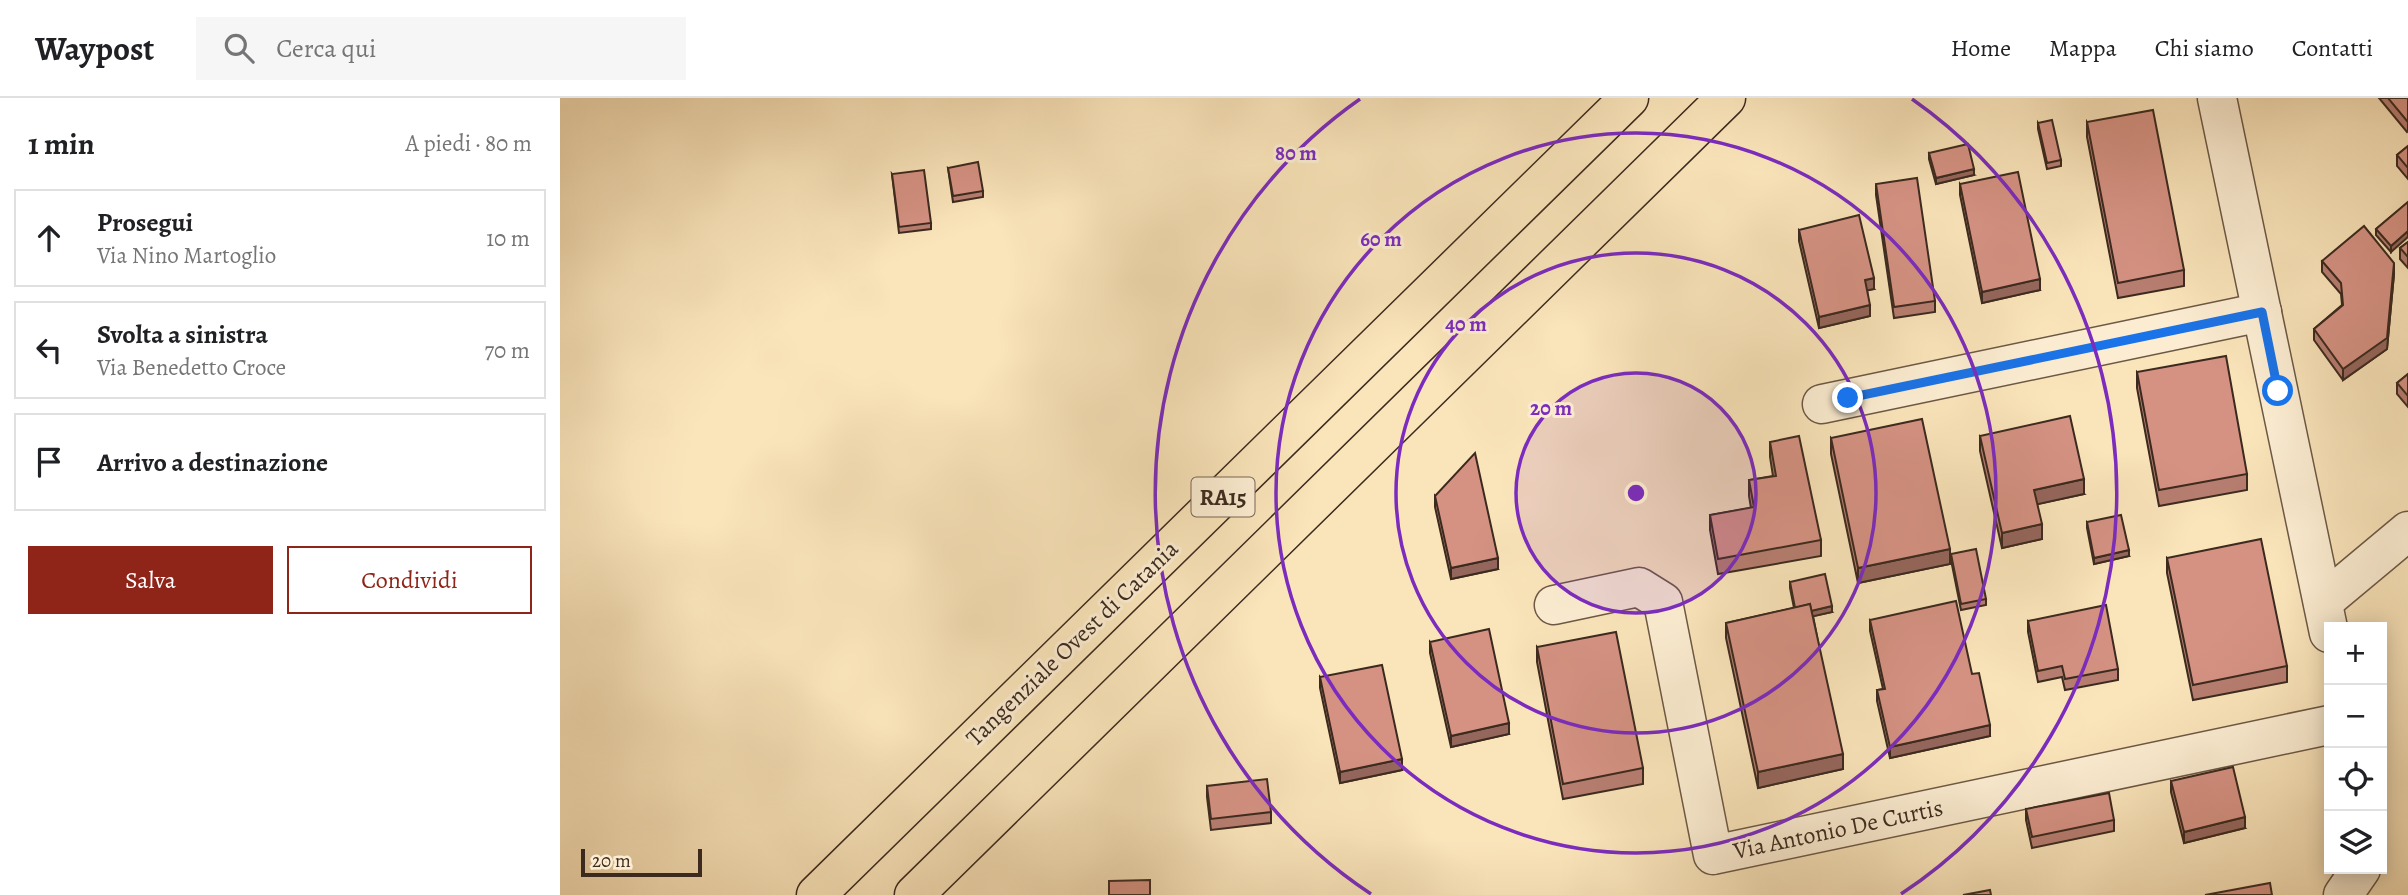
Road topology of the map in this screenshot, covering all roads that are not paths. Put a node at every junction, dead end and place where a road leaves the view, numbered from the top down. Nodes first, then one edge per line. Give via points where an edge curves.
1 (1629, 98) edge
2 (1726, 98) edge
3 (2217, 98) edge
4 (2262, 312) junction
5 (1822, 404) dead end
6 (2408, 531) edge
7 (1553, 605) dead end
8 (2326, 618) edge
9 (2324, 727) edge
10 (2358, 874) edge
11 (816, 895) edge
12 (914, 895) edge
13 (2343, 895) edge

1 - 11 highway, Tangenziale Ovest di Catania / RA15
2 - 12 highway, RA15
3 - 4 street
4 - 5 street
4 - 8 street
6 - 8 street
7 - 9 street, Via Antonio De Curtis via 1639,587 1663,602 1713,855
10 - 13 street

